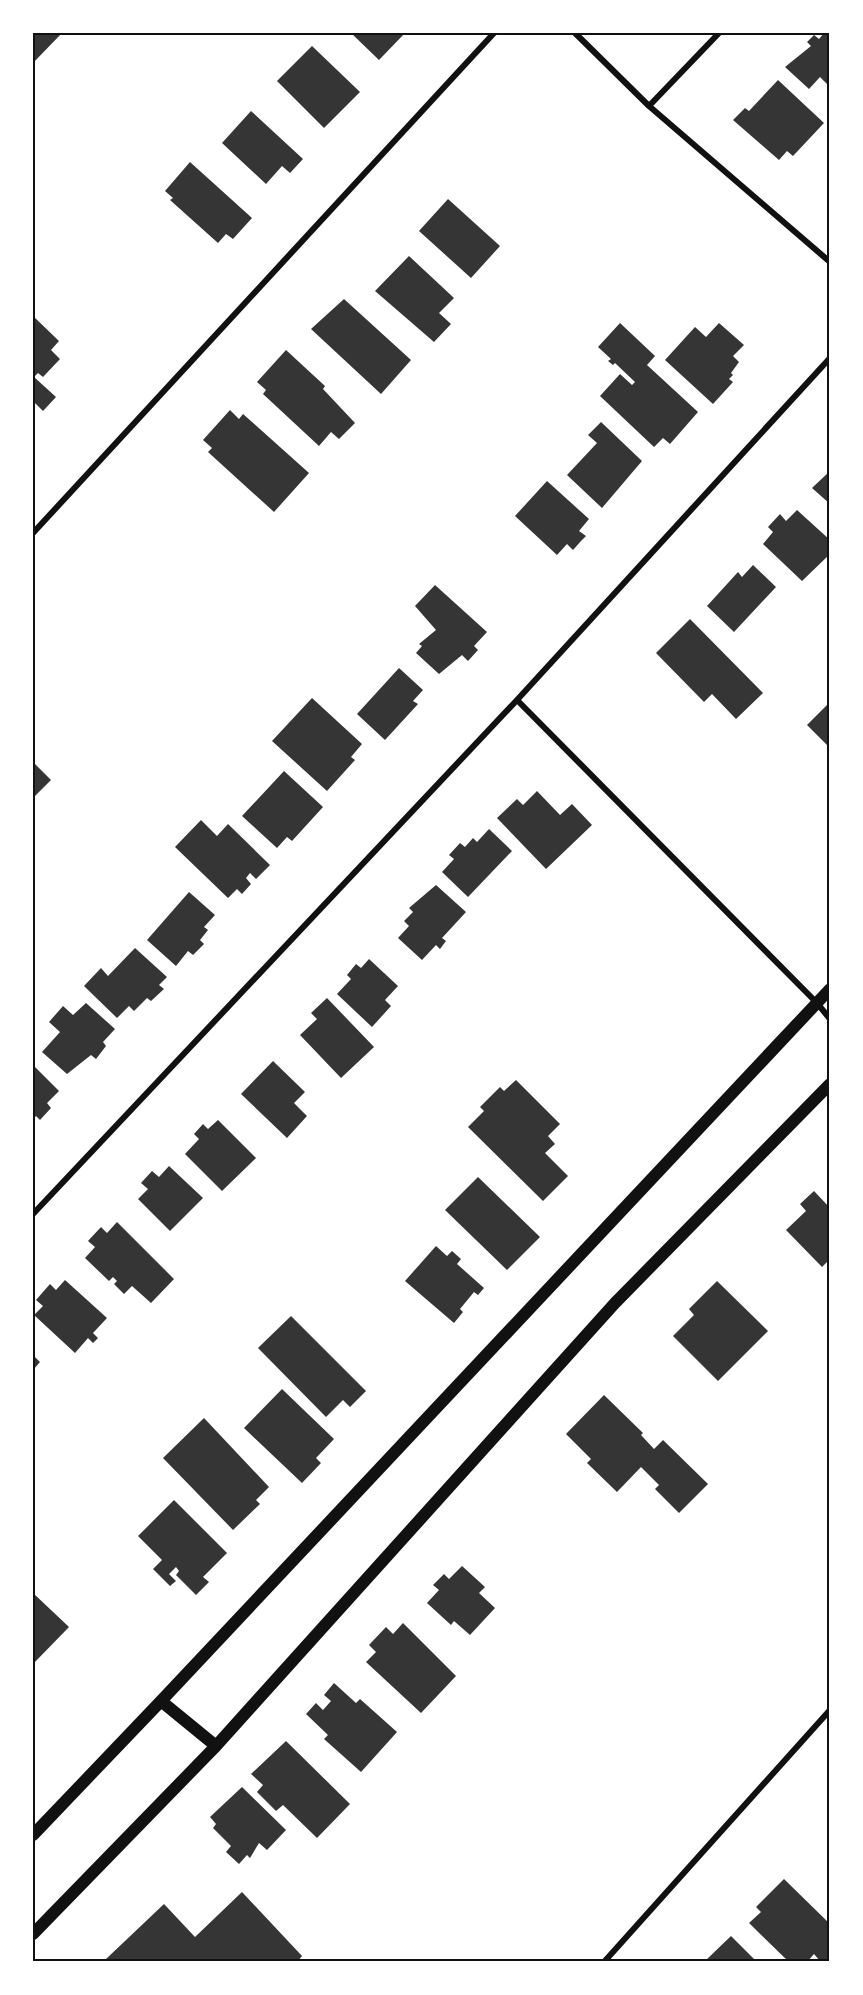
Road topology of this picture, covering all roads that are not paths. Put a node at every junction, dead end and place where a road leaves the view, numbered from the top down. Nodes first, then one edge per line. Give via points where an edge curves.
1 (494, 33) edge
2 (575, 33) edge
3 (719, 33) edge
4 (649, 106) junction
5 (830, 262) edge
6 (830, 358) edge
7 (33, 533) edge
8 (517, 700) junction
9 (830, 989) edge
10 (817, 1003) junction
11 (830, 1019) edge
12 (830, 1084) edge
13 (33, 1214) edge
14 (161, 1701) junction
15 (830, 1710) edge
16 (216, 1746) junction
17 (33, 1835) edge
18 (33, 1934) edge
19 (604, 1962) edge

1 - 7 street
2 - 4 street
3 - 4 street
4 - 5 street
6 - 8 street
8 - 10 street
8 - 13 street
9 - 10 main road
10 - 11 street
10 - 14 main road
12 - 16 main road via 615,1303
14 - 16 main road
14 - 17 main road
15 - 19 street
16 - 18 main road

